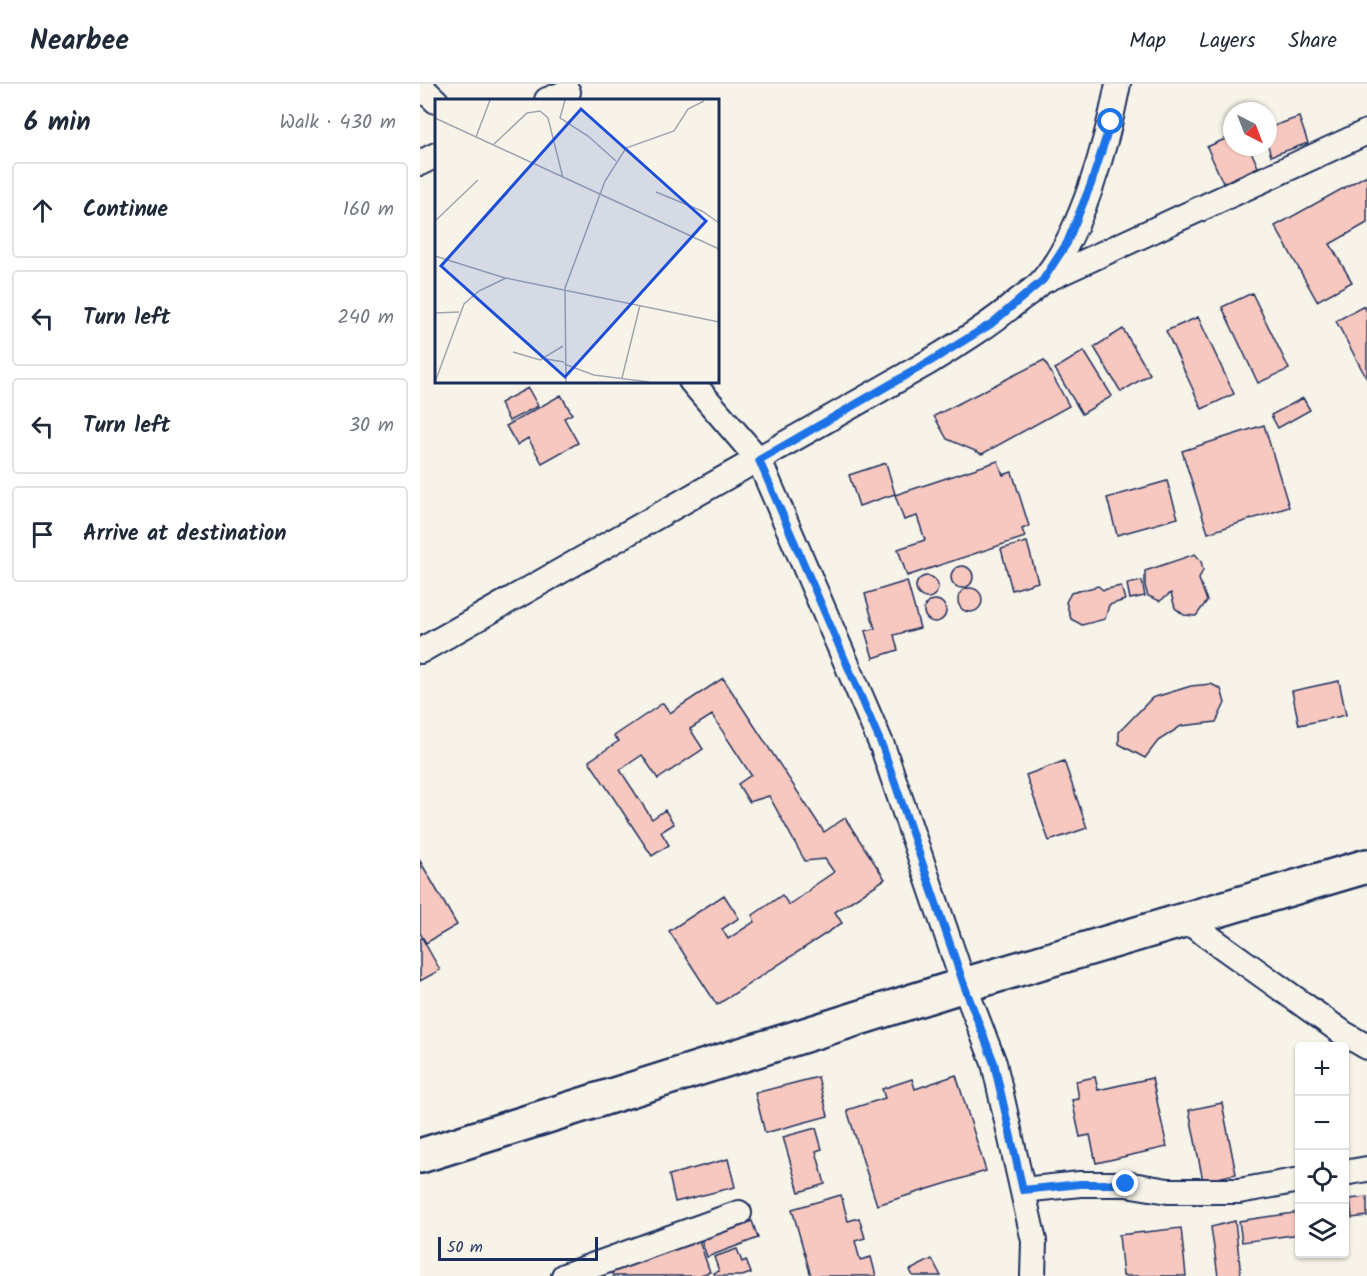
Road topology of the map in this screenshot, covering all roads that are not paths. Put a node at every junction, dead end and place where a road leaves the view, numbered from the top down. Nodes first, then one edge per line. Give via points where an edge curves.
1 (1118, 84) edge
2 (420, 86) edge
3 (435, 100) edge
4 (1367, 132) edge
5 (435, 155) edge
6 (420, 163) edge
7 (1043, 280) junction
8 (692, 382) edge
9 (759, 460) junction
10 (420, 651) edge
11 (1367, 866) edge
12 (1184, 919) junction
13 (964, 985) junction
14 (1367, 1047) edge
15 (420, 1156) edge
16 (1367, 1169) edge
17 (1349, 1172) edge
18 (1295, 1181) edge
19 (1023, 1190) junction
20 (739, 1213) dead end
21 (564, 1276) edge
22 (1033, 1276) edge

1 - 7 street via 1111,122 1091,184 1067,243
2 - 3 street
4 - 7 street
5 - 6 street
7 - 9 street via 991,324
8 - 9 street
9 - 10 street
9 - 13 street via 883,748
11 - 12 street
12 - 13 street
12 - 14 street
13 - 15 street
13 - 19 street via 994,1063
16 - 17 street
18 - 19 street via 1239,1191 1168,1191 1126,1184
19 - 22 street via 1034,1241
20 - 21 street

